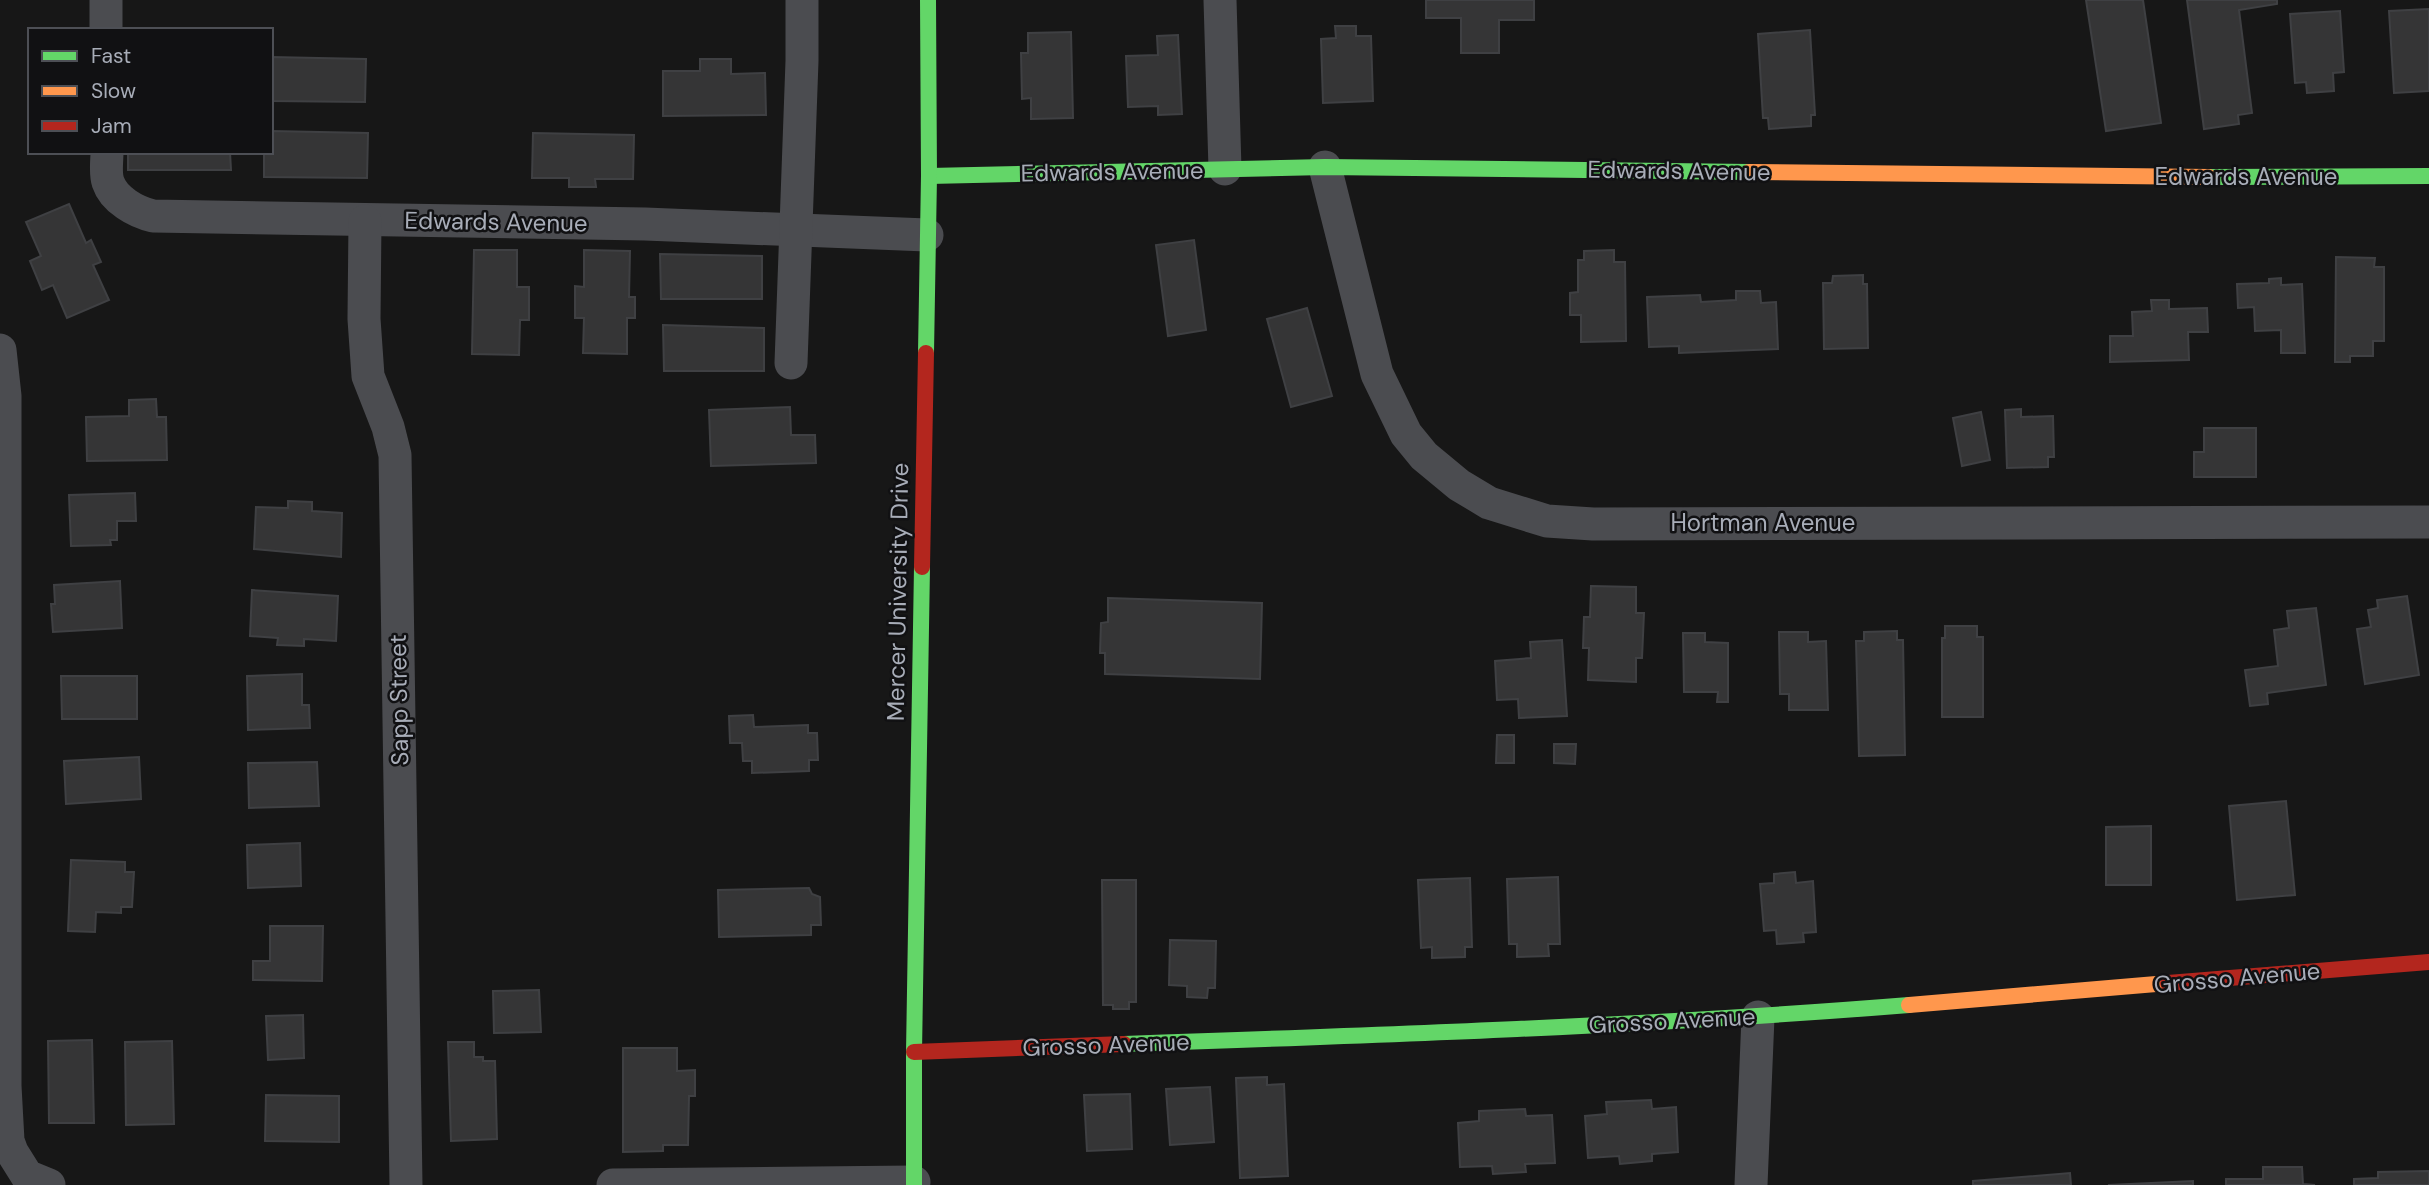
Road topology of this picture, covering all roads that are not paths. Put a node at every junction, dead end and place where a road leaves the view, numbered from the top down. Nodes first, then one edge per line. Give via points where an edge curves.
1 (106, 0) edge
2 (802, 0) edge
3 (928, 0) edge
4 (1220, 0) edge
5 (106, 28) edge
6 (107, 154) edge
7 (1325, 167) junction
8 (1225, 169) junction
9 (929, 176) junction
10 (2429, 176) edge
11 (365, 221) junction
12 (795, 231) junction
13 (927, 234) junction
14 (0, 350) edge
15 (791, 363) dead end
16 (2, 396) edge
17 (2429, 522) edge
18 (2429, 962) edge
19 (1758, 1017) junction
20 (914, 1052) junction
21 (3, 1087) edge
22 (38, 1180) edge
23 (914, 1183) edge
24 (406, 1185) edge
25 (613, 1185) edge
26 (1751, 1185) edge

1 - 5 street
2 - 12 street
3 - 9 street, Mercer University Drive
4 - 8 street
6 - 11 street, Edwards Avenue via 107,179 113,192 138,212 153,216
7 - 8 street, Edwards Avenue
7 - 10 street, Edwards Avenue
7 - 17 street, Hortman Avenue via 1377,374 1406,434 1424,456 1489,503 1547,521 1593,524
8 - 9 street, Edwards Avenue
9 - 13 street, Mercer University Drive
11 - 12 street, Edwards Avenue
11 - 24 street, Sapp Street via 368,376 395,455
12 - 13 street, Edwards Avenue
12 - 15 street
13 - 20 street, Mercer University Drive
14 - 16 street
16 - 21 street
18 - 19 street, Grosso Avenue
19 - 20 street, Grosso Avenue
19 - 26 street
20 - 23 street, Mercer University Drive
21 - 22 street via 12,1152
23 - 25 street

